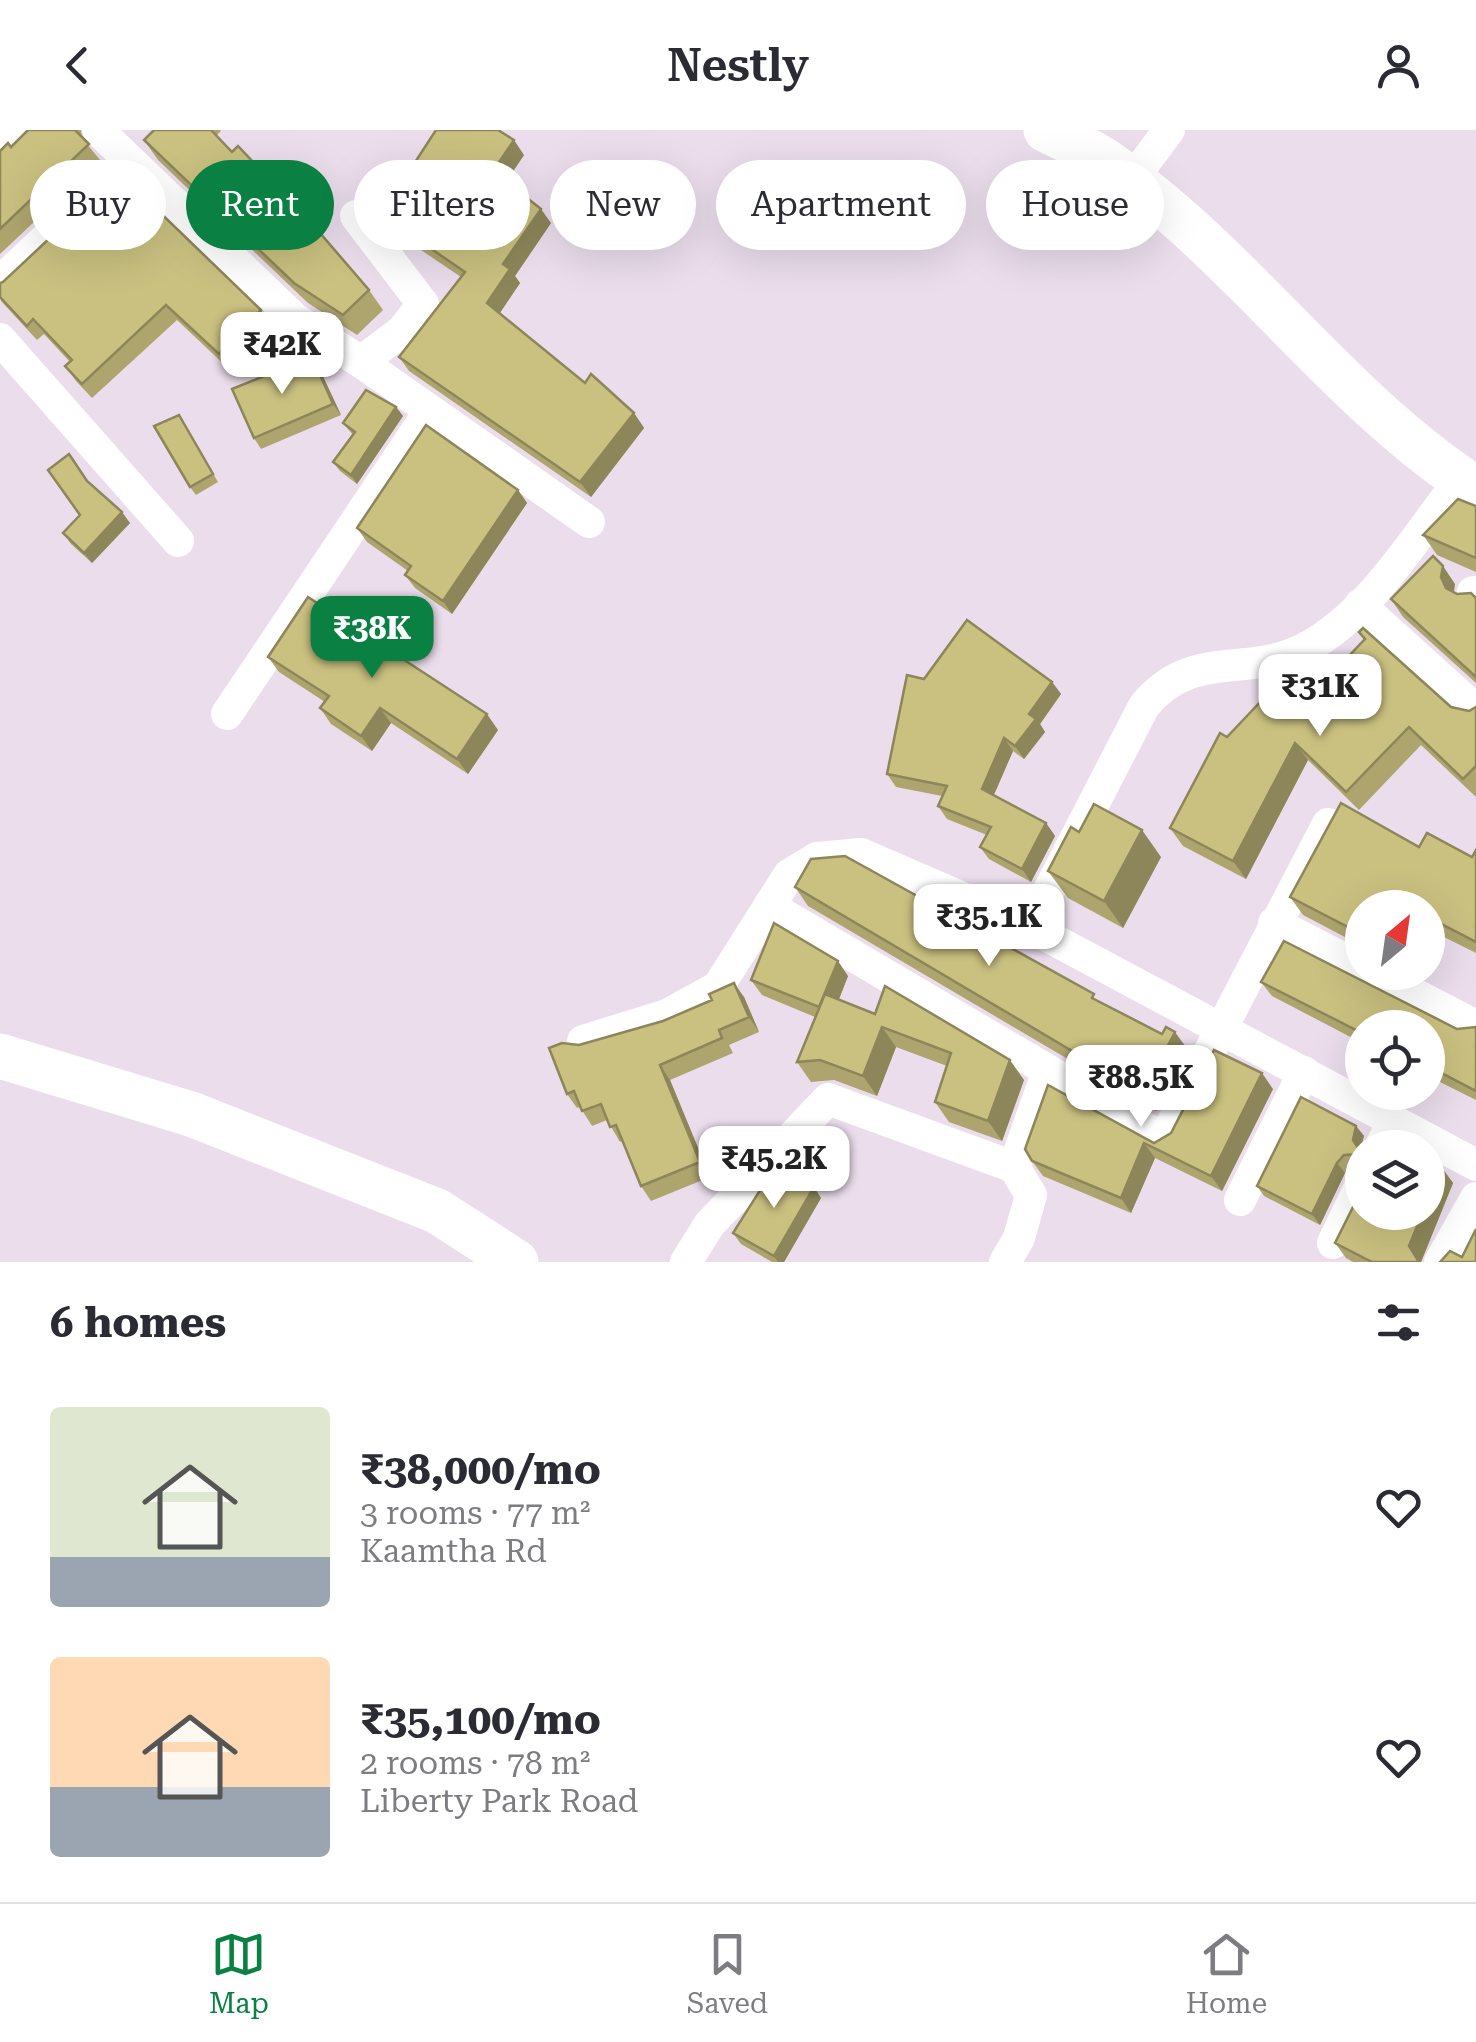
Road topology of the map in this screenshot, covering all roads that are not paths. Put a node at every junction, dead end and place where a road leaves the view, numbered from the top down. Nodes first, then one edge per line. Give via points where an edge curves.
1 (14, 130) edge
2 (98, 130) edge
3 (1046, 130) edge
4 (1168, 130) edge
5 (0, 146) edge
6 (129, 160) edge
7 (1105, 160) edge
8 (1147, 160) edge
9 (166, 195) edge
10 (1164, 208) edge
11 (34, 250) edge
12 (382, 250) edge
13 (0, 282) edge
14 (0, 338) edge
15 (361, 362) junction
16 (430, 411) junction
17 (1468, 484) edge
18 (589, 522) dead end
19 (178, 540) dead end
20 (1360, 606) junction
21 (1476, 710) edge
22 (227, 714) dead end
23 (1328, 824) edge
24 (769, 906) junction
25 (1274, 922) junction
26 (1030, 927) junction
27 (1345, 959) edge
28 (1407, 990) edge
29 (1476, 1026) edge
30 (1222, 1028) junction
31 (583, 1041) edge
32 (0, 1056) edge
33 (1048, 1071) junction
34 (1304, 1072) junction
35 (1382, 1130) edge
36 (1445, 1154) edge
37 (1476, 1165) edge
38 (1014, 1167) junction
39 (1476, 1198) edge
40 (1240, 1200) dead end
41 (1345, 1219) edge
42 (1334, 1242) edge
43 (516, 1262) edge
44 (686, 1262) edge
45 (1005, 1262) edge
46 (1440, 1262) edge

1 - 5 street
2 - 6 street
3 - 7 street
4 - 8 street
9 - 15 street via 295,319
10 - 17 street via 1374,412
11 - 13 street
12 - 15 street via 423,304 402,331
14 - 19 street
15 - 16 street
16 - 18 street
16 - 22 street
17 - 20 street
20 - 21 street
20 - 26 street via 1306,648 1195,670 1163,683 1144,706
23 - 25 street
24 - 26 street via 789,875 818,858 862,854
24 - 31 street via 718,987 667,1015
24 - 33 street
25 - 27 street
25 - 30 street
26 - 30 street
28 - 29 street
30 - 33 street via 1164,1139
30 - 34 street
32 - 43 street via 191,1114 402,1197 437,1211
33 - 38 street
34 - 35 street
34 - 40 street
36 - 37 street
38 - 44 street via 828,1099 709,1225
38 - 45 street via 1031,1195
39 - 46 street
41 - 42 street

